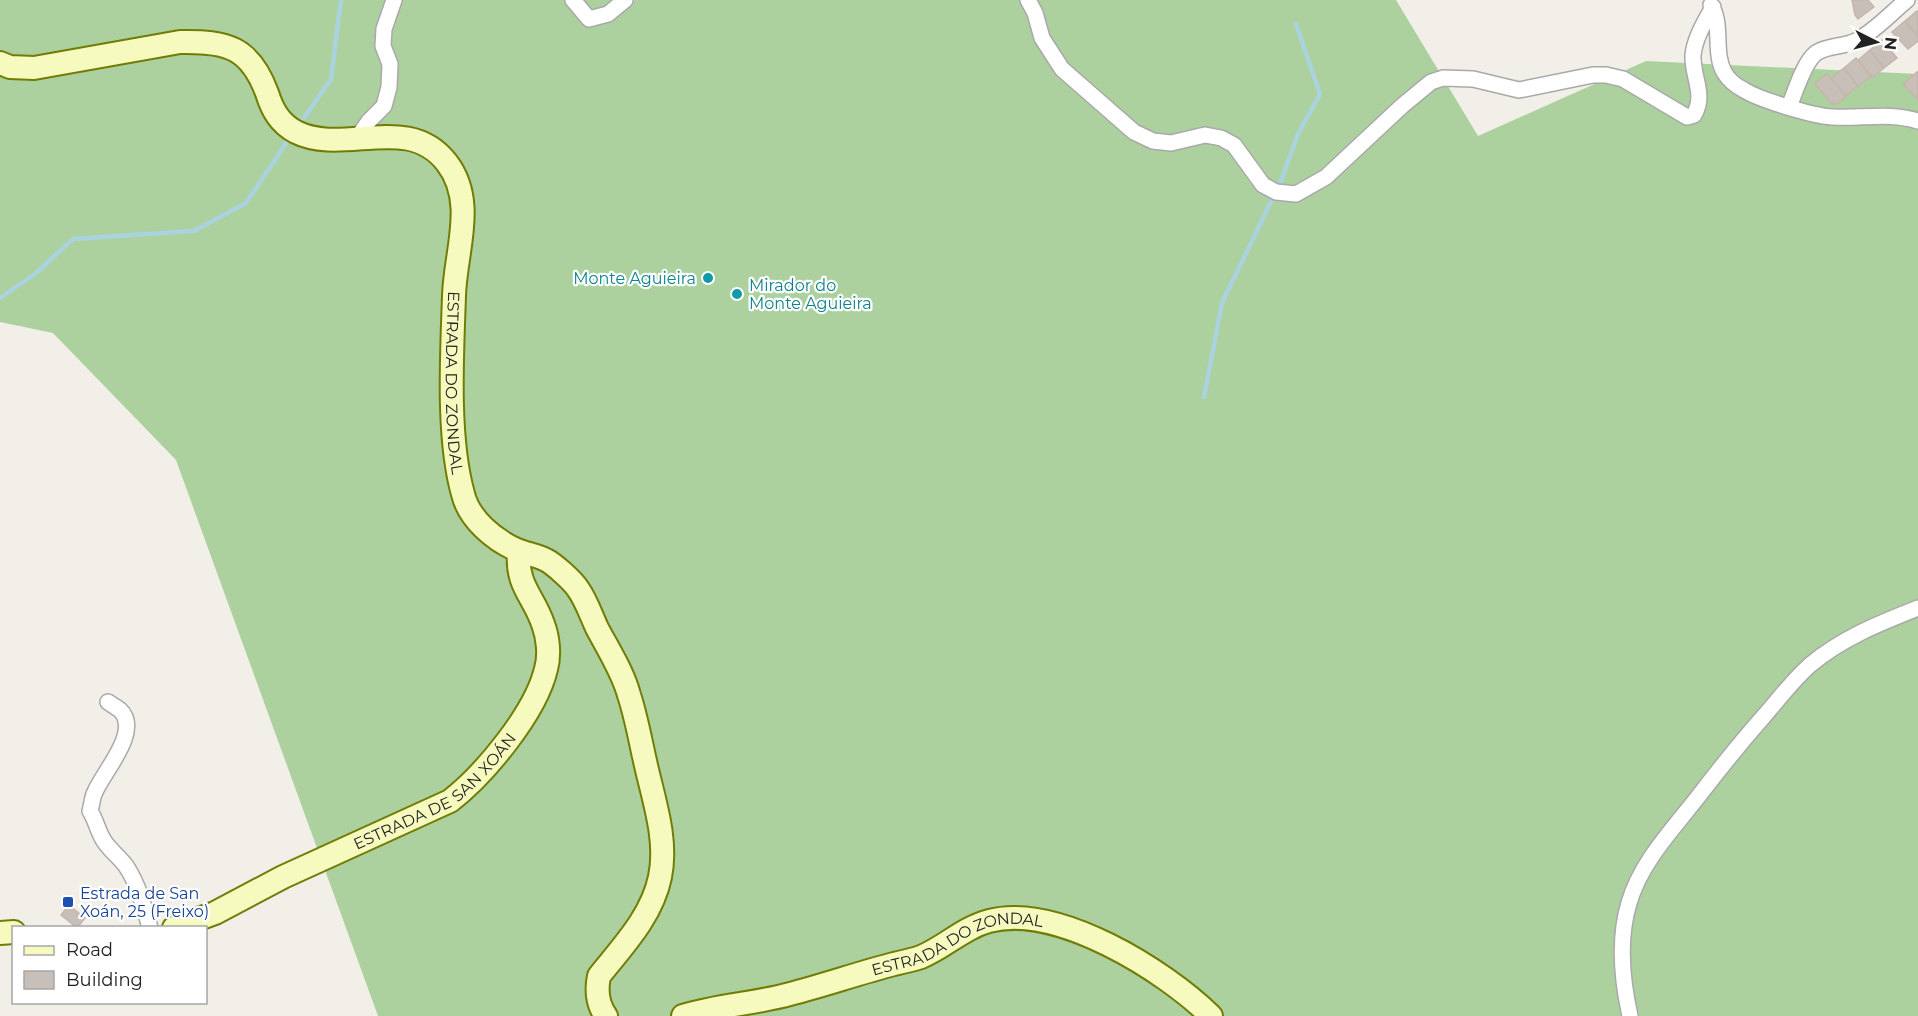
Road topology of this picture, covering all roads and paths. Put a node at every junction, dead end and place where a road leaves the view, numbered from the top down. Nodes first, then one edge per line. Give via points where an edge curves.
1 (394, 0) edge
2 (573, 0) edge
3 (625, 0) edge
4 (1028, 0) edge
5 (1907, 0) edge
6 (1710, 4) edge
7 (0, 63) edge
8 (1789, 106) junction
9 (1918, 121) edge
10 (357, 138) junction
11 (519, 551) junction
12 (1918, 608) edge
13 (108, 702) dead end
14 (150, 926) edge
15 (177, 926) edge
16 (606, 1016) edge
17 (683, 1016) edge
18 (1211, 1016) edge
19 (1630, 1016) edge

1 - 10 street via 384,29 383,45 390,64 384,106
2 - 3 street via 589,19 608,14
4 - 6 street via 1042,38 1062,69 1134,132 1153,141 1171,143 1205,135 1221,138 1234,145 1263,185 1276,192 1296,194 1326,177 1402,106 1431,82 1443,78 1473,79 1519,90 1606,75 1623,80 1687,117 1694,115 1700,92 1693,56
5 - 8 street via 1858,39 1814,55
6 - 8 street via 1723,71 1744,91
7 - 10 street, ESTRADA DO ZONDAL via 34,68 180,42 224,45 242,53 255,65 274,113 296,132 314,137
8 - 9 street via 1828,117 1880,115
10 - 11 street, ESTRADA DO ZONDAL via 400,136 417,141 431,147 457,178 463,217 454,291 453,413 458,476 464,499 475,516 494,538
11 - 15 street, ESTRADA DE SAN XOÁN via 522,582 543,623 548,644 547,668 527,711 480,775 450,801 215,913
11 - 16 street, ESTRADA DO ZONDAL via 547,560 578,588 629,692 659,825 662,856 656,894 648,913 599,976 598,1001
12 - 19 street via 1872,625 1811,665 1729,758 1650,859 1636,884 1624,928 1622,957
13 - 14 street via 124,716 126,734 94,792 90,811 103,839 133,878
17 - 18 street, ESTRADA DO ZONDAL via 788,995 921,957 969,928 1014,918 1046,921 1084,933 1128,954

